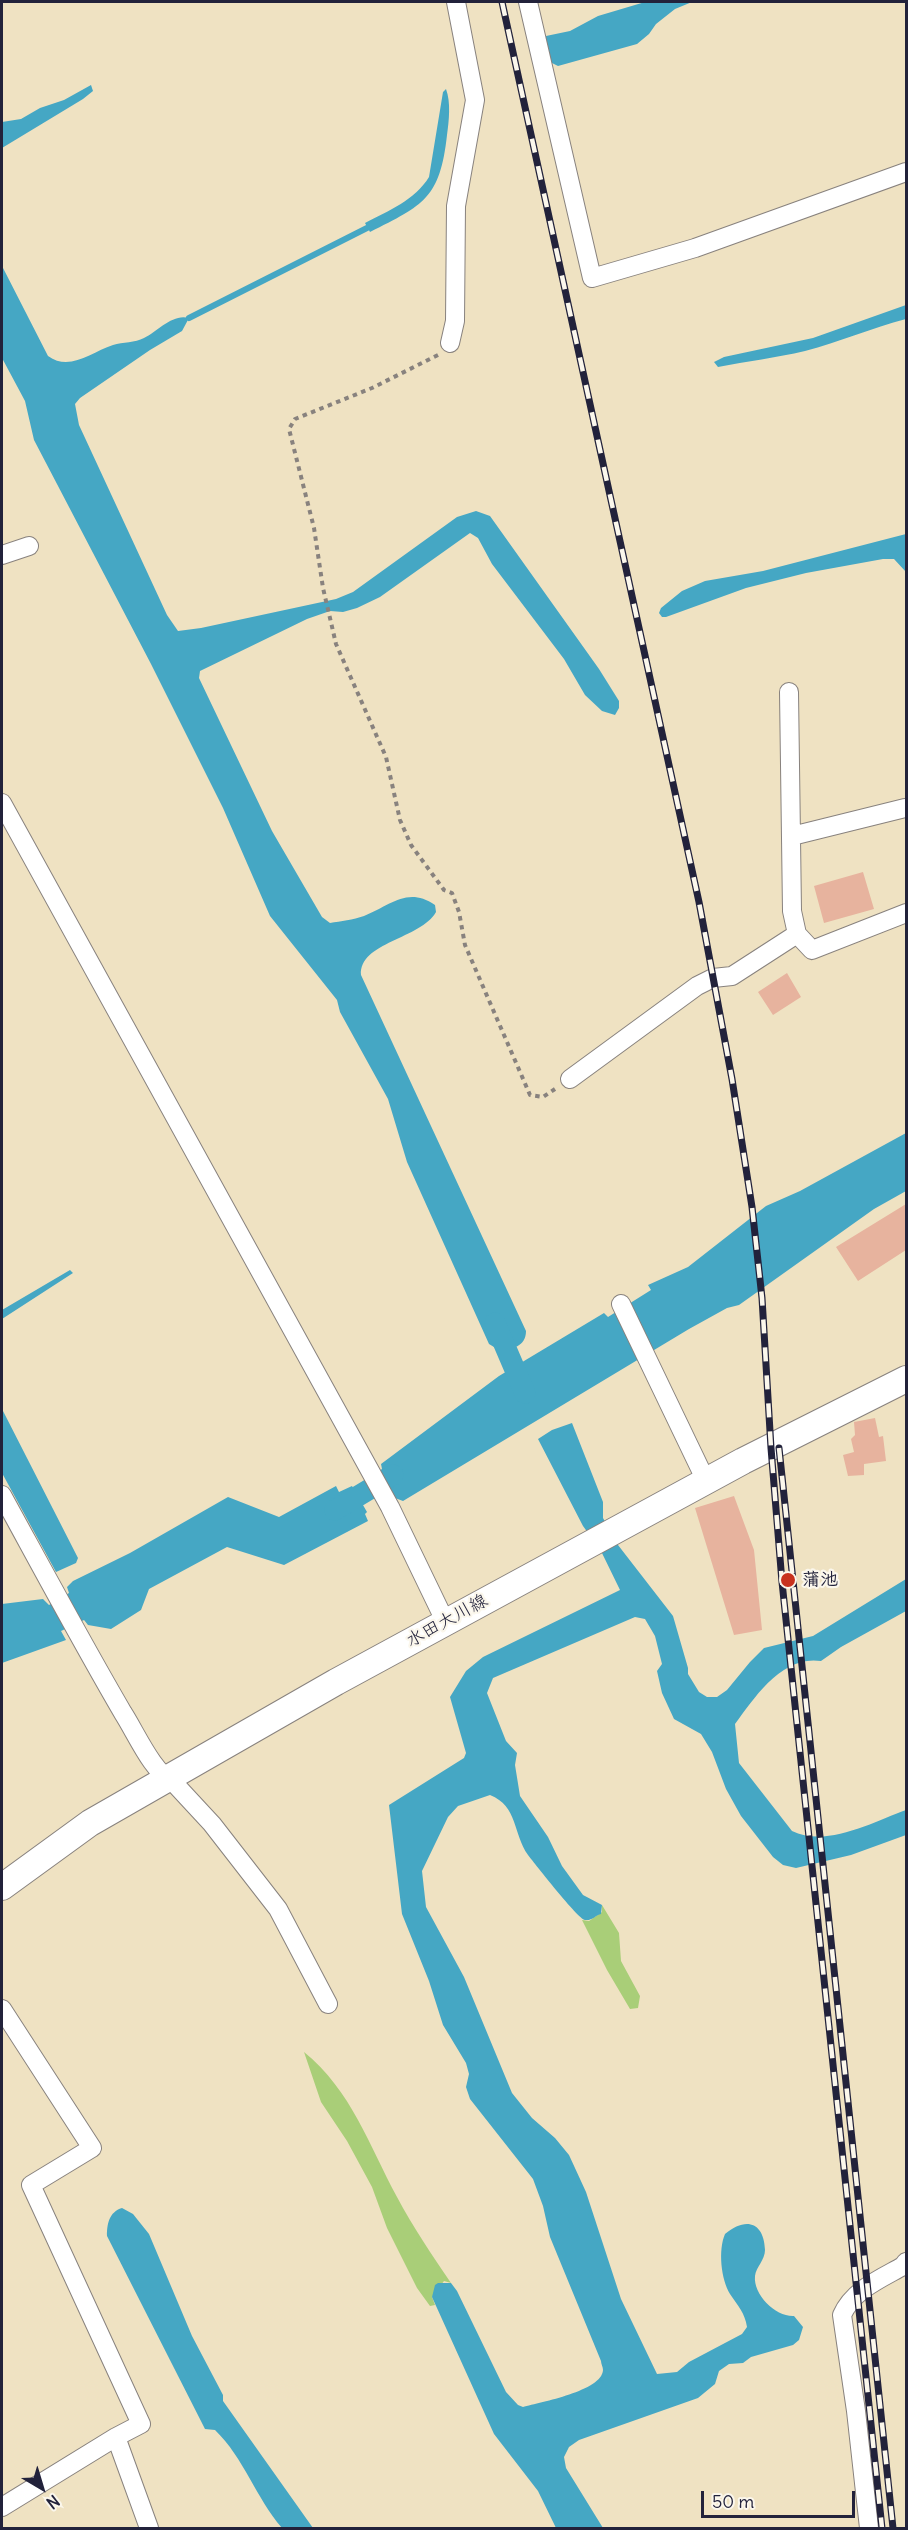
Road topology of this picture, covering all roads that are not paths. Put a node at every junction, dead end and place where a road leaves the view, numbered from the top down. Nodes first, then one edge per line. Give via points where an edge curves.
1 (456, 2) edge
2 (528, 2) edge
3 (906, 172) edge
4 (450, 342) road end
5 (29, 546) dead end
6 (2, 555) edge
7 (789, 692) dead end
8 (2, 802) edge
9 (905, 808) dead end
10 (792, 836) junction
11 (906, 913) edge
12 (797, 934) junction
13 (570, 1079) road end
14 (621, 1304) dead end
15 (906, 1379) edge
16 (706, 1481) junction
17 (2, 1495) edge
18 (445, 1621) junction
19 (166, 1779) junction
20 (2, 1887) edge
21 (328, 2004) dead end
22 (2, 2008) edge
23 (906, 2262) edge
24 (116, 2437) junction
25 (2, 2507) edge
26 (149, 2529) edge
27 (869, 2529) edge

1 - 4 street via 475,100 456,206 454,321
2 - 3 street via 592,278 695,248
5 - 6 street
7 - 10 street
8 - 18 street via 390,1507
9 - 10 street
10 - 12 street via 792,911
11 - 12 street via 812,950
12 - 13 street via 732,976 713,978 697,986
14 - 16 street
15 - 16 main road, 水田大川線
16 - 18 main road, 水田大川線
17 - 19 street via 75,1630
18 - 19 main road, 水田大川線
19 - 20 main road, 水田大川線 via 90,1823
19 - 21 street via 213,1824 278,1909
22 - 24 street via 92,2148 31,2185 141,2424
23 - 27 street via 856,2294 842,2315
24 - 25 street
24 - 26 street

